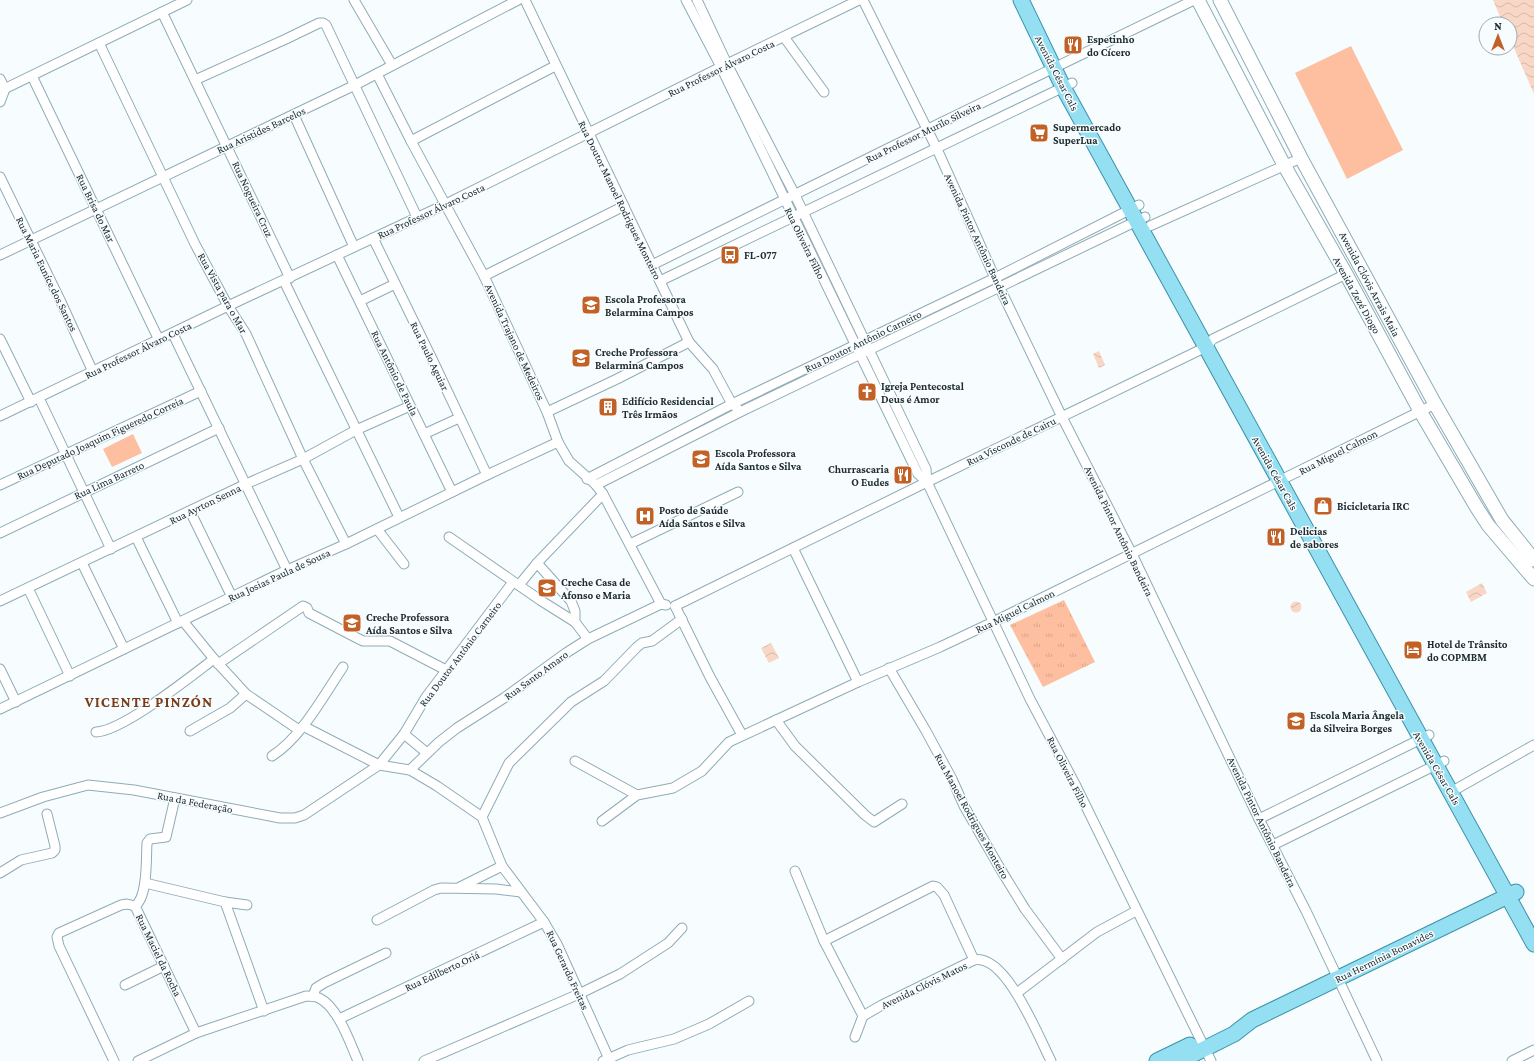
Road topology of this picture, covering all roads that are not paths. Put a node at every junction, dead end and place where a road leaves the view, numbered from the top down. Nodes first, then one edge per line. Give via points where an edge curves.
1 (187, 0) edge
2 (354, 0) edge
3 (518, 0) edge
4 (525, 0) edge
5 (686, 0) edge
6 (698, 0) edge
7 (859, 0) edge
8 (863, 0) edge
9 (1021, 0) edge
10 (1032, 0) edge
11 (1194, 0) edge
12 (1198, 0) edge
13 (1220, 0) edge
14 (162, 12) junction
15 (784, 37) junction
16 (99, 43) junction
17 (392, 65) junction
18 (724, 65) junction
19 (555, 66) junction
20 (1058, 67) junction
21 (378, 74) junction
22 (32, 76) junction
23 (0, 79) edge
24 (195, 80) junction
25 (355, 85) junction
26 (1067, 85) junction
27 (2, 90) edge
28 (824, 92) dead end
29 (0, 102) edge
30 (294, 115) junction
31 (928, 130) junction
32 (588, 134) junction
33 (411, 141) junction
34 (228, 146) junction
35 (937, 148) junction
36 (1301, 158) junction
37 (1284, 165) junction
38 (0, 177) edge
39 (162, 177) junction
40 (795, 195) junction
41 (784, 200) junction
42 (446, 204) junction
43 (624, 206) junction
44 (96, 208) junction
45 (803, 212) junction
46 (1140, 216) junction
47 (417, 217) junction
48 (792, 218) junction
49 (373, 238) junction
50 (32, 240) junction
51 (354, 246) junction
52 (1054, 249) junction
53 (0, 255) edge
54 (337, 255) junction
55 (1059, 259) junction
56 (652, 264) junction
57 (1346, 274) junction
58 (484, 276) junction
59 (287, 279) junction
60 (660, 281) junction
61 (997, 282) junction
62 (395, 284) junction
63 (360, 301) junction
64 (228, 306) junction
65 (173, 334) junction
66 (0, 339) edge
67 (159, 340) junction
68 (864, 341) junction
69 (689, 342) junction
70 (1209, 343) junction
71 (855, 346) junction
72 (868, 350) junction
73 (859, 354) junction
74 (93, 372) junction
75 (789, 377) junction
76 (882, 379) junction
77 (873, 383) junction
78 (794, 386) junction
79 (200, 391) junction
80 (753, 394) junction
81 (35, 400) junction
82 (732, 404) junction
83 (758, 404) junction
84 (1435, 404) junction
85 (410, 406) junction
86 (898, 411) junction
87 (1420, 411) junction
88 (547, 412) junction
89 (740, 412) junction
90 (0, 416) edge
91 (889, 416) junction
92 (1062, 417) junction
93 (459, 418) junction
94 (219, 428) junction
95 (356, 430) junction
96 (424, 434) junction
97 (558, 442) junction
98 (66, 454) junction
99 (303, 459) junction
100 (487, 475) junction
101 (587, 478) junction
102 (1283, 479) junction
103 (927, 482) junction
104 (246, 484) junction
105 (0, 485) edge
106 (596, 485) junction
107 (83, 492) junction
108 (452, 492) junction
109 (738, 492) dead end
110 (603, 494) junction
111 (190, 511) junction
112 (399, 517) junction
113 (377, 529) junction
114 (0, 532) edge
115 (136, 537) junction
116 (449, 537) dead end
117 (346, 544) junction
118 (630, 544) junction
119 (111, 548) junction
120 (793, 548) junction
121 (1132, 554) junction
122 (1534, 560) edge
123 (82, 563) junction
124 (537, 563) junction
125 (404, 564) dead end
126 (287, 570) junction
127 (1534, 579) edge
128 (516, 583) junction
129 (28, 588) junction
130 (232, 597) junction
131 (0, 601) edge
132 (661, 604) junction
133 (675, 606) junction
134 (682, 619) junction
135 (180, 622) junction
136 (575, 622) junction
137 (993, 622) junction
138 (588, 640) junction
139 (124, 649) junction
140 (216, 662) junction
141 (343, 667) dead end
142 (890, 668) junction
143 (0, 669) edge
144 (446, 670) junction
145 (70, 676) junction
146 (858, 682) junction
147 (246, 694) junction
148 (16, 702) junction
149 (0, 709) edge
150 (776, 720) junction
151 (301, 728) junction
152 (190, 731) dead end
153 (96, 732) dead end
154 (404, 734) junction
155 (742, 735) junction
156 (1425, 738) junction
157 (1534, 745) edge
158 (427, 753) junction
159 (272, 756) dead end
160 (575, 761) dead end
161 (1440, 763) junction
162 (379, 765) junction
163 (410, 770) junction
164 (1455, 790) junction
165 (636, 795) junction
166 (175, 798) junction
167 (902, 804) dead end
168 (0, 813) edge
169 (47, 814) dead end
170 (482, 817) junction
171 (1259, 819) junction
172 (602, 821) dead end
173 (1273, 845) junction
174 (502, 866) junction
175 (795, 871) dead end
176 (0, 873) edge
177 (145, 882) junction
178 (458, 888) junction
179 (520, 892) junction
180 (1512, 894) junction
181 (225, 902) junction
182 (248, 905) dead end
183 (135, 906) junction
184 (1136, 911) junction
185 (377, 920) dead end
186 (544, 922) junction
187 (1534, 925) edge
188 (682, 928) dead end
189 (824, 941) junction
190 (1534, 944) edge
191 (386, 954) dead end
192 (1062, 959) junction
193 (974, 960) junction
194 (164, 966) junction
195 (1338, 979) junction
196 (125, 985) dead end
197 (1017, 993) junction
198 (579, 994) junction
199 (313, 996) junction
200 (749, 1001) dead end
201 (264, 1011) junction
202 (863, 1016) junction
203 (339, 1019) junction
204 (196, 1033) junction
205 (855, 1037) dead end
206 (1206, 1050) edge
207 (1534, 1050) edge
208 (608, 1060) edge
209 (114, 1061) edge
210 (138, 1061) edge
211 (358, 1061) edge
212 (424, 1061) edge
213 (1051, 1061) edge
214 (1157, 1061) edge
215 (1180, 1061) edge
216 (1377, 1061) edge
217 (1512, 1061) edge

1 - 14 street
2 - 17 street
3 - 17 street, Rua Aristides Barcelos
4 - 19 street, Rua Doutor Manoel Rodrigues Monteiro
5 - 18 street, Rua Oliveira Filho
6 - 18 street, Rua Oliveira Filho
7 - 15 street, Rua Professor Álvaro Costa
8 - 31 street, Avenida Pintor Antônio Bandeira
9 - 20 main road, Avenida César Cals
10 - 20 main road, Avenida César Cals
11 - 20 street, Rua Professor Murilo Silveira
12 - 37 main road, Avenida Zezé Diogo
13 - 36 main road, Avenida Clóvis Arrais Maia
14 - 16 street
14 - 24 street, Rua Nogueira Cruz
15 - 18 street, Rua Professor Álvaro Costa
15 - 28 street
16 - 22 street
16 - 39 street, Rua Vista para o Mar
17 - 21 street, Rua Aristides Barcelos
18 - 32 street, Rua Professor Álvaro Costa
18 - 40 street, Rua Oliveira Filho
18 - 41 street, Rua Oliveira Filho
19 - 32 street, Rua Doutor Manoel Rodrigues Monteiro
19 - 33 street
20 - 26 main road, Avenida César Cals
20 - 31 street, Rua Professor Murilo Silveira
21 - 25 street, Rua Aristides Barcelos
21 - 33 street, Avenida Trajano de Medeiros
22 - 27 street
22 - 44 street, Rua Brisa do Mar
23 - 27 street
24 - 25 street via 323,23
24 - 34 street, Rua Nogueira Cruz
25 - 30 street, Rua Aristides Barcelos
25 - 47 street
26 - 35 street, Rua Professor Murilo Silveira
26 - 46 main road, Avenida César Cals
27 - 29 street
30 - 34 street, Rua Aristides Barcelos
30 - 51 street
31 - 35 street, Avenida Pintor Antônio Bandeira
31 - 40 street, Rua Professor Murilo Silveira
32 - 42 street, Rua Professor Álvaro Costa
32 - 43 street, Rua Doutor Manoel Rodrigues Monteiro
33 - 42 street, Avenida Trajano de Medeiros
34 - 39 street, Rua Aristides Barcelos
34 - 59 street, Rua Nogueira Cruz
35 - 45 street, Rua Professor Murilo Silveira
35 - 61 street, Avenida Pintor Antônio Bandeira
36 - 37 street, Rua Doutor Antônio Carneiro
36 - 84 main road, Avenida Clóvis Arrais Maia
37 - 46 street, Rua Doutor Antônio Carneiro
37 - 57 main road, Avenida Zezé Diogo
38 - 50 street, Rua Maria Euníce dos Santos
39 - 44 street, Rua Aristides Barcelos
39 - 64 street, Rua Vista para o Mar
40 - 41 street, Rua Professor Murilo Silveira
40 - 45 street, Rua Oliveira Filho
41 - 48 street, Rua Oliveira Filho
41 - 56 street, Rua Professor Murilo Silveira
42 - 47 street, Rua Professor Álvaro Costa
42 - 58 street, Avenida Trajano de Medeiros
43 - 56 street, Rua Doutor Manoel Rodrigues Monteiro
43 - 58 street
44 - 50 street, Rua Aristides Barcelos
44 - 67 street, Rua Brisa do Mar
45 - 48 street, Rua Professor Murilo Silveira
45 - 68 street, Rua Oliveira Filho
46 - 52 street, Rua Doutor Antônio Carneiro
46 - 55 street, Rua Doutor Antônio Carneiro
46 - 70 main road, Avenida César Cals
47 - 49 street, Rua Professor Álvaro Costa
48 - 60 street, Rua Professor Murilo Silveira
48 - 71 street, Rua Oliveira Filho
49 - 51 street, Rua Professor Álvaro Costa
49 - 62 street, Rua Paulo Aguiar
50 - 53 street, Rua Aristides Barcelos
50 - 74 street, Rua Maria Euníce dos Santos
51 - 54 street, Rua Professor Álvaro Costa
52 - 55 street
52 - 61 street, Rua Doutor Antônio Carneiro
54 - 59 street, Rua Professor Álvaro Costa
54 - 63 street, Rua Antônio de Paula
55 - 61 street, Rua Doutor Antônio Carneiro
56 - 60 street, Rua Doutor Manoel Rodrigues Monteiro
57 - 70 street, Rua Visconde de Cairu
57 - 87 main road, Avenida Zezé Diogo
58 - 88 street, Avenida Trajano de Medeiros
59 - 64 street, Rua Professor Álvaro Costa
59 - 95 street, Rua Nogueira Cruz
60 - 69 street, Rua Doutor Manoel Rodrigues Monteiro
61 - 68 street, Rua Doutor Antônio Carneiro
61 - 72 street, Rua Doutor Antônio Carneiro
61 - 92 street, Avenida Pintor Antônio Bandeira
62 - 63 street
62 - 93 street, Rua Paulo Aguiar
63 - 85 street, Rua Antônio de Paula
64 - 65 street, Rua Professor Álvaro Costa
64 - 99 street, Rua Vista para o Mar via 246,334
65 - 67 street, Rua Professor Álvaro Costa
65 - 79 street
66 - 81 street
67 - 74 street, Rua Professor Álvaro Costa
68 - 71 street, Rua Doutor Antônio Carneiro
68 - 72 street, Rua Oliveira Filho
69 - 82 street, Rua Doutor Manoel Rodrigues Monteiro via 721,381
69 - 88 street
70 - 92 street, Rua Visconde de Cairu
70 - 102 main road, Avenida César Cals
71 - 73 street, Rua Oliveira Filho
71 - 75 street, Rua Doutor Antônio Carneiro
72 - 73 street, Rua Doutor Antônio Carneiro
72 - 76 street, Rua Oliveira Filho
73 - 77 street, Rua Oliveira Filho
73 - 78 street, Rua Doutor Antônio Carneiro
74 - 81 street, Rua Professor Álvaro Costa
75 - 78 street
75 - 80 street, Rua Doutor Antônio Carneiro
76 - 77 street
76 - 86 street, Rua Oliveira Filho
77 - 91 street, Rua Oliveira Filho
78 - 83 street, Rua Doutor Antônio Carneiro
79 - 94 street
79 - 98 street, Rua Deputado Joaquim Figueredo Correia
80 - 82 street, Rua Doutor Antônio Carneiro
80 - 83 street
81 - 90 street, Rua Professor Álvaro Costa
81 - 98 street
82 - 89 street, Rua Doutor Manoel Rodrigues Monteiro
82 - 101 street, Rua Doutor Antônio Carneiro
83 - 89 street, Rua Doutor Antônio Carneiro
84 - 87 street, Rua Miguel Calmon
84 - 122 main road, Avenida Clóvis Arrais Maia via 1502,520
85 - 95 street, Rua Ayrton Senna
85 - 96 street, Rua Antônio de Paula
86 - 91 street
86 - 103 street, Rua Oliveira Filho via 926,469
87 - 102 street, Rua Miguel Calmon
87 - 127 main road, Avenida Zezé Diogo via 1480,513
88 - 97 street, Avenida Trajano de Medeiros
89 - 106 street, Rua Doutor Antônio Carneiro
91 - 103 street, Rua Oliveira Filho via 918,474
92 - 103 street, Rua Visconde de Cairu
92 - 121 street, Avenida Pintor Antônio Bandeira
93 - 96 street
93 - 100 street, Rua Paulo Aguiar
94 - 104 street
94 - 107 street, Rua Lima Barreto
95 - 99 street, Rua Ayrton Senna
95 - 112 street, Rua Nogueira Cruz
96 - 108 street, Rua Antônio de Paula
97 - 100 street, Rua Josias Paula de Sousa
97 - 101 street, Avenida Trajano de Medeiros via 569,461
98 - 105 street, Rua Deputado Joaquim Figueredo Correia
98 - 107 street
99 - 104 street, Rua Ayrton Senna
99 - 117 street, Rua Vista para o Mar
100 - 108 street, Rua Josias Paula de Sousa
101 - 106 street, Avenida Trajano de Medeiros
102 - 121 street, Rua Miguel Calmon
102 - 156 main road, Avenida César Cals
103 - 120 street, Rua Visconde de Cairu
103 - 137 street, Rua Oliveira Filho
104 - 111 street, Rua Ayrton Senna
104 - 126 street
106 - 110 street, Avenida Trajano de Medeiros
107 - 114 street, Rua Lima Barreto
107 - 119 street
108 - 112 street, Rua Josias Paula de Sousa
109 - 118 street
110 - 118 street, Avenida Trajano de Medeiros
110 - 124 street, Rua Doutor Antônio Carneiro
111 - 115 street, Rua Ayrton Senna
111 - 130 street
112 - 113 street, Rua Josias Paula de Sousa
113 - 117 street, Rua Josias Paula de Sousa
113 - 125 street
115 - 119 street, Rua Ayrton Senna
115 - 135 street
116 - 128 street
117 - 126 street, Rua Josias Paula de Sousa
118 - 132 street, Avenida Trajano de Medeiros
119 - 123 street, Rua Ayrton Senna
120 - 133 street, Rua Visconde de Cairu
120 - 146 street
121 - 137 street, Rua Miguel Calmon
121 - 171 street, Avenida Pintor Antônio Bandeira
123 - 129 street, Rua Ayrton Senna
123 - 139 street
124 - 128 street, Rua Doutor Antônio Carneiro
124 - 136 street via 571,601 575,611
126 - 130 street, Rua Josias Paula de Sousa
128 - 136 street
128 - 144 street, Rua Doutor Antônio Carneiro
129 - 131 street, Rua Ayrton Senna
129 - 145 street
130 - 135 street, Rua Josias Paula de Sousa
132 - 133 street
132 - 138 street, Rua Santo Amaro
133 - 134 street
134 - 155 street
134 - 170 street via 652,641 642,643 604,681 571,702 535,737 505,768
135 - 139 street, Rua Josias Paula de Sousa
135 - 140 street
136 - 138 street
137 - 142 street, Rua Miguel Calmon
137 - 184 street, Rua Oliveira Filho
138 - 158 street, Rua Santo Amaro via 457,728
139 - 145 street, Rua Josias Paula de Sousa
140 - 144 street via 303,606 309,613 357,638 390,641
140 - 147 street
140 - 153 street via 114,728
141 - 151 street
142 - 146 street, Rua Miguel Calmon
142 - 192 street, Rua Manoel Rodrigues Monteiro via 1001,870 1025,909
143 - 148 street
144 - 154 street, Rua Doutor Antônio Carneiro
145 - 148 street, Rua Josias Paula de Sousa
146 - 150 street, Rua Miguel Calmon
147 - 151 street
147 - 152 street via 230,708
148 - 149 street, Rua Josias Paula de Sousa
150 - 155 street, Rua Miguel Calmon
150 - 167 street via 795,746 874,822
151 - 159 street
151 - 162 street
154 - 158 street
154 - 162 street, Rua Doutor Antônio Carneiro
155 - 165 street, Rua Miguel Calmon via 729,742 702,771 678,785
156 - 161 main road, Avenida César Cals
156 - 171 street
157 - 164 street
158 - 163 street, Rua Santo Amaro
160 - 165 street
161 - 164 main road, Avenida César Cals
161 - 173 street
162 - 163 street
162 - 166 street, Rua da Federação via 317,808 295,818 280,818
163 - 170 street
164 - 180 main road, Avenida César Cals
165 - 172 street, Rua Miguel Calmon
166 - 168 street, Rua da Federação via 88,785 43,797
166 - 177 street, Rua Maciel da Rocha via 166,837 150,839 147,843
169 - 176 street via 55,850 52,853 21,860
170 - 174 street, Rua Gerardo Freitas
171 - 173 street, Avenida Pintor Antônio Bandeira
173 - 195 street, Avenida Pintor Antônio Bandeira
174 - 178 street
174 - 179 street, Rua Gerardo Freitas
175 - 189 street
177 - 181 street
177 - 183 street, Rua Maciel da Rocha via 140,900
178 - 179 street
178 - 185 street via 434,890
179 - 186 street, Rua Gerardo Freitas
180 - 187 main road, Avenida César Cals
180 - 190 main road, Avenida César Cals
180 - 195 main road, Rua Hermínia Bonavides
181 - 182 street
181 - 201 street
183 - 194 street, Rua Maciel da Rocha
183 - 209 street via 121,906 59,933 56,940
184 - 192 street via 1097,932
184 - 206 street, Rua Oliveira Filho
186 - 198 street, Rua Gerardo Freitas via 557,944
186 - 203 street, Rua Edilberto Oriá
188 - 198 street via 673,939 657,951 620,974
189 - 193 street via 933,886 941,890
189 - 202 street
191 - 199 street via 324,983 316,988
192 - 197 street
193 - 197 street, Avenida Clóvis Matos via 980,959 995,966
193 - 202 street, Avenida Clóvis Matos
194 - 196 street
194 - 204 street, Rua Maciel da Rocha
195 - 206 main road, Rua Hermínia Bonavides via 1252,1020 1229,1026
195 - 216 street, Avenida Pintor Antônio Bandeira
197 - 213 street
198 - 208 street, Rua Gerardo Freitas
198 - 212 street
199 - 201 street via 306,996
199 - 203 street via 324,1002
200 - 208 street via 709,1024 681,1036 628,1050
201 - 204 street
202 - 205 street
203 - 211 street
204 - 210 street
206 - 214 main road, Rua Hermínia Bonavides
206 - 215 main road, Rua Hermínia Bonavides
207 - 217 street

